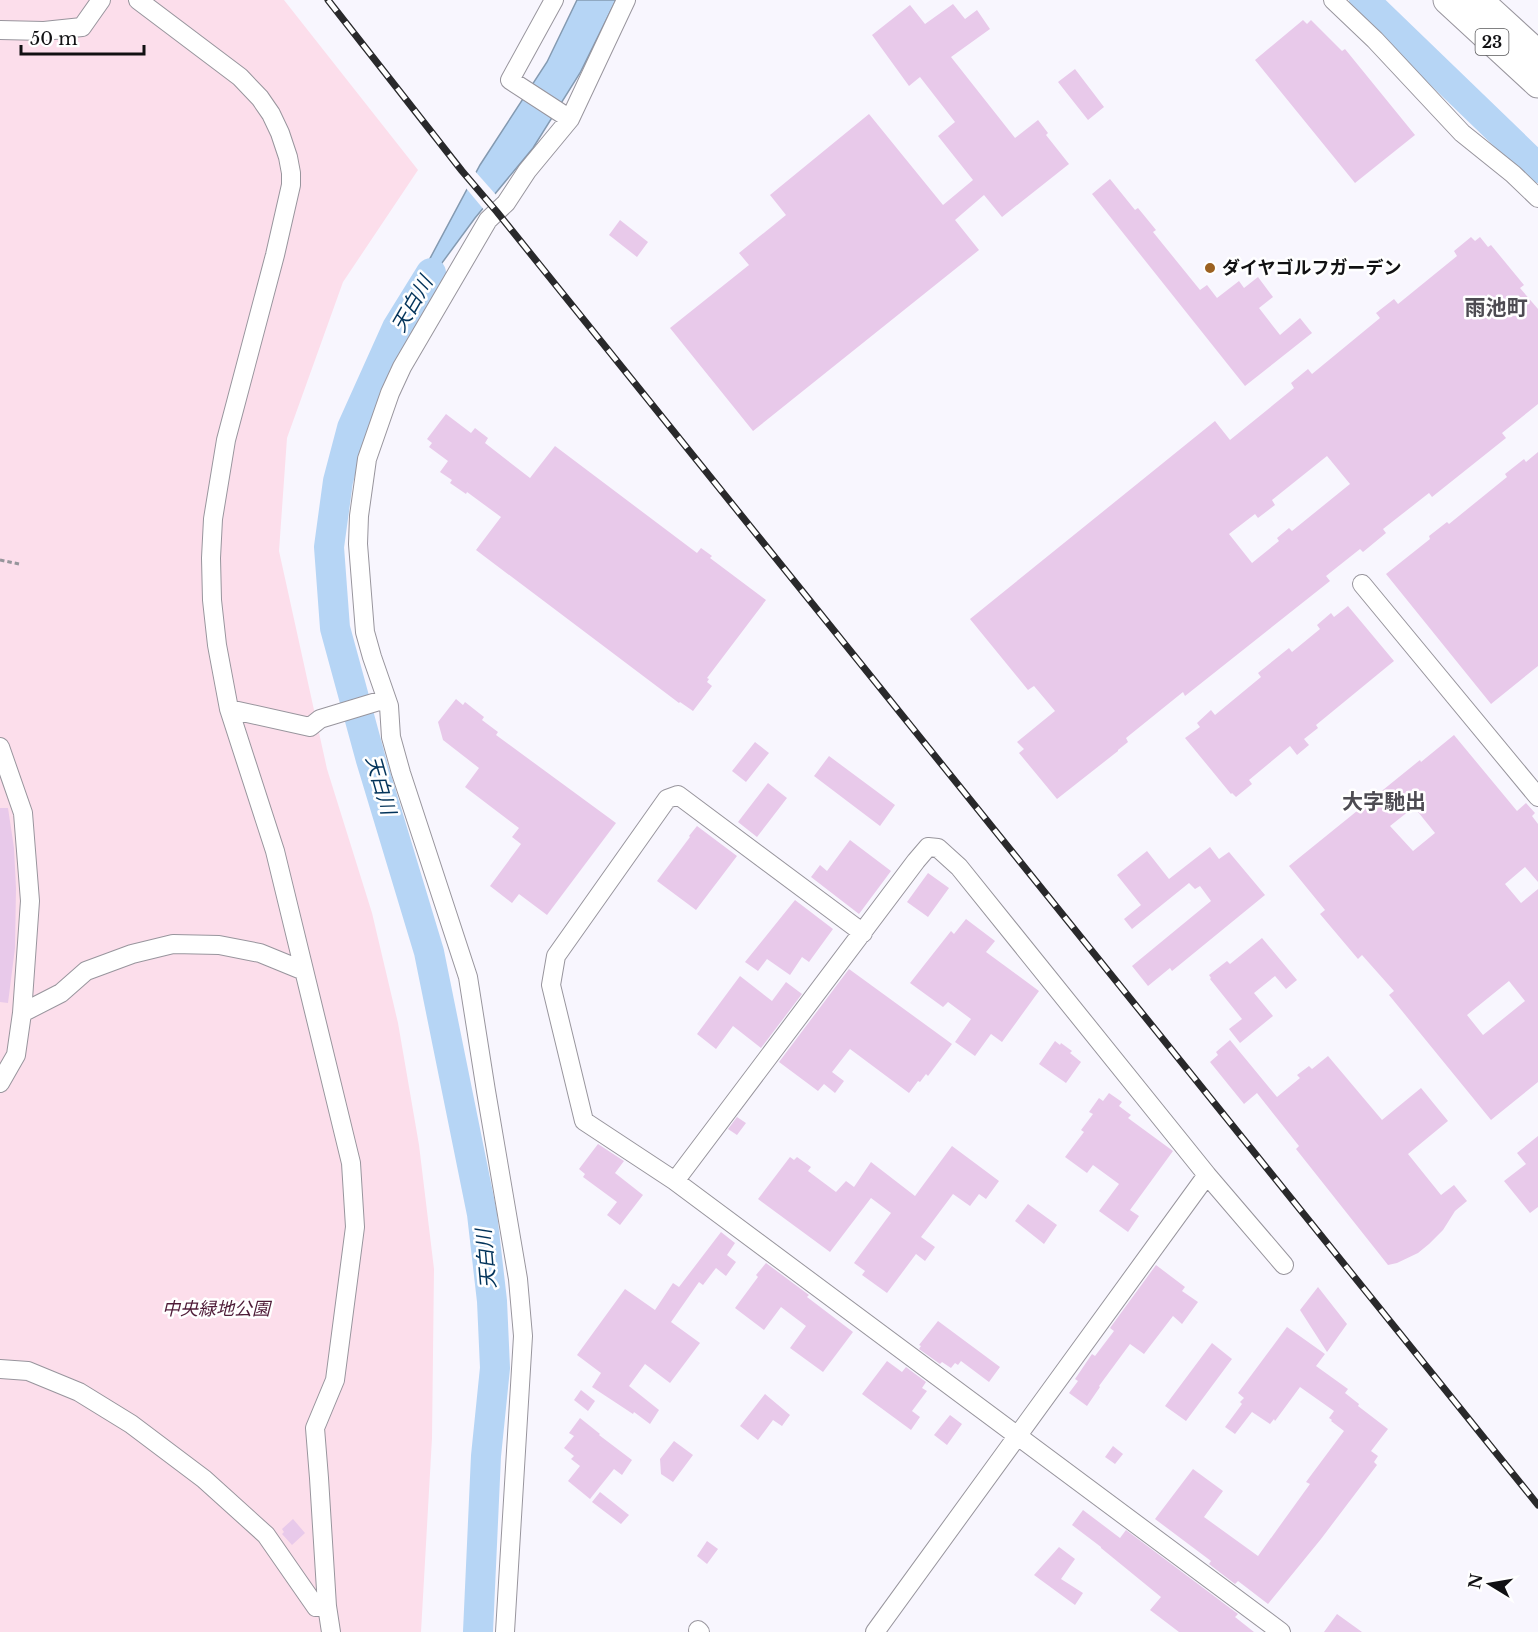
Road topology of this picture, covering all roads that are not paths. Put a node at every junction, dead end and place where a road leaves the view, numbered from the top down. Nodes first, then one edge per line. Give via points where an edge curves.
1 (101, 0) edge
2 (138, 0) edge
3 (554, 0) edge
4 (626, 0) edge
5 (1333, 0) edge
6 (1447, 0) edge
7 (1479, 0) edge
8 (0, 30) edge
9 (1538, 54) edge
10 (1538, 84) edge
11 (567, 117) junction
12 (1538, 198) edge
13 (1362, 584) dead end
14 (382, 701) junction
15 (229, 709) junction
16 (0, 747) edge
17 (1538, 797) edge
18 (863, 933) junction
19 (304, 971) junction
20 (22, 1013) junction
21 (0, 1083) edge
22 (1207, 1175) junction
23 (675, 1181) junction
24 (1284, 1265) dead end
25 (0, 1369) edge
26 (1017, 1437) junction
27 (327, 1606) junction
28 (331, 1632) edge
29 (504, 1632) edge
30 (875, 1632) edge
31 (1281, 1632) edge

1 - 8 street via 82,27
2 - 15 street via 240,78 260,98 280,133 291,173 275,255 226,440 213,519 212,600
3 - 11 street via 510,81
4 - 11 street
5 - 12 street via 1462,133
6 - 10 highway, 23
7 - 9 highway, 23
11 - 14 street via 506,203 488,220 460,266 398,376 367,459 359,516 360,579 365,632
13 - 17 street
14 - 15 street via 315,723
14 - 29 street via 389,706 391,737 401,773 468,977 518,1279 523,1336
15 - 19 street via 274,851
16 - 20 street via 23,813 30,901
18 - 22 street via 928,847 938,848 959,867
18 - 23 street
18 - 23 street via 678,795 667,799 556,956 551,985 584,1121
19 - 20 street via 260,953 219,945 173,944 86,971 61,993
19 - 27 street via 350,1157 355,1227 335,1380 315,1428
20 - 21 street via 16,1055
22 - 24 street
22 - 26 street
23 - 26 street
25 - 27 street via 28,1371 79,1392 131,1424 204,1479 266,1535 316,1607
26 - 30 street
26 - 31 street
27 - 28 street

